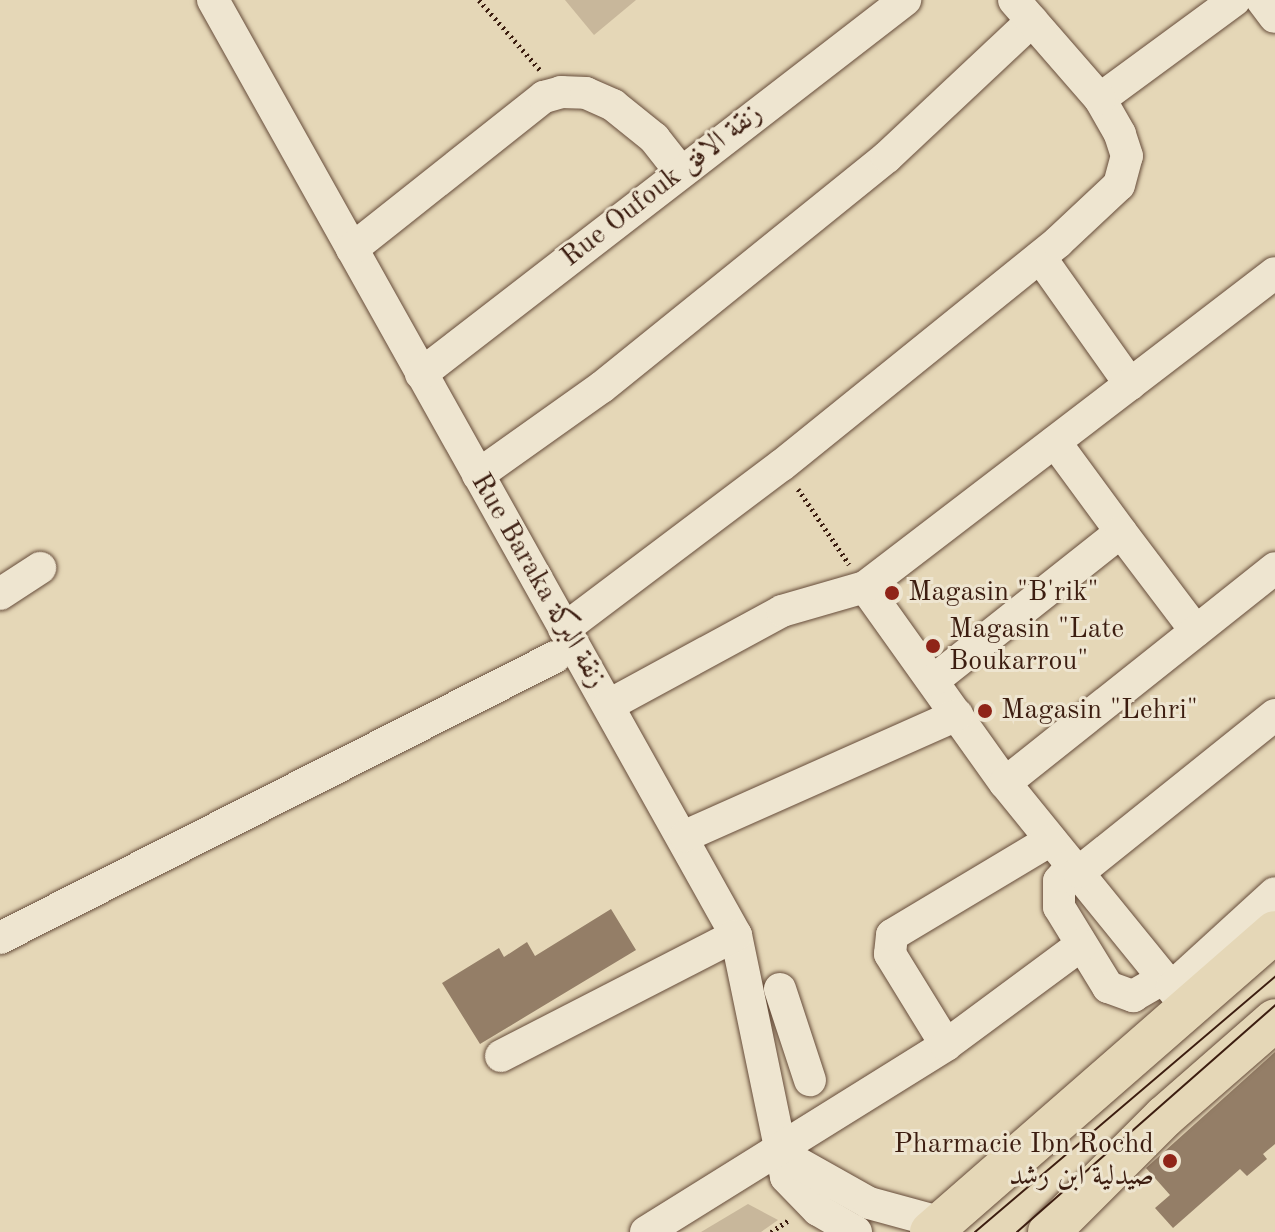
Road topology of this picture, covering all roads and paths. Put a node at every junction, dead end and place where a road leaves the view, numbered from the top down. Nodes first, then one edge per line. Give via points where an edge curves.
1 (213, 0) edge
2 (479, 0) edge
3 (905, 0) edge
4 (1235, 0) edge
5 (1262, 0) edge
6 (1023, 11) edge
7 (1275, 17) edge
8 (561, 92) junction
9 (1100, 99) junction
10 (680, 171) junction
11 (352, 249) junction
12 (1040, 257) junction
13 (1275, 273) edge
14 (421, 374) junction
15 (1130, 384) junction
16 (1055, 442) junction
17 (782, 465) junction
18 (478, 475) junction
19 (1121, 532) junction
20 (40, 568) dead end
21 (1275, 568) edge
22 (865, 587) junction
23 (0, 594) edge
24 (1196, 631) junction
25 (559, 643) junction
26 (934, 680) junction
27 (609, 705) junction
28 (957, 715) junction
29 (1275, 715) edge
30 (1005, 783) junction
31 (685, 836) junction
32 (1051, 840) junction
33 (1076, 869) junction
34 (1275, 893) edge
35 (1275, 932) edge
36 (736, 935) junction
37 (0, 938) edge
38 (1081, 945) junction
39 (780, 989) dead end
40 (1175, 991) junction
41 (1275, 1020) edge
42 (794, 1032) junction
43 (760, 1043) junction
44 (946, 1045) junction
45 (501, 1056) dead end
46 (810, 1080) dead end
47 (780, 1153) junction
48 (789, 1205) junction
49 (806, 1225) dead end
50 (950, 1229) edge
51 (646, 1232) edge
52 (771, 1232) edge
53 (856, 1232) edge
54 (1049, 1232) edge

1 - 11 street, Rue Baraka زنقة البركة
2 - 8 path
3 - 10 street, Rue Oufouk زنقة الافق
4 - 9 street
5 - 7 street
6 - 9 street
6 - 18 street via 887,157 602,387
8 - 10 street via 586,93 613,105 654,138
8 - 11 street via 544,97
9 - 12 street via 1120,134 1125,172 1102,204
10 - 14 street, Rue Oufouk زنقة الافق
11 - 14 street, Rue Baraka زنقة البركة
12 - 15 street
12 - 17 street
13 - 15 street
14 - 18 street, Rue Baraka زنقة البركة
15 - 16 street
16 - 19 street
16 - 22 street
17 - 22 path
17 - 25 street
18 - 25 street, Rue Baraka زنقة البركة
19 - 24 street
19 - 26 street
20 - 23 street
21 - 24 street
22 - 26 street
22 - 27 street via 782,611
24 - 30 street
25 - 27 street, Rue Baraka زنقة البركة
25 - 37 street
26 - 28 street
27 - 31 street, Rue Baraka زنقة البركة
28 - 30 street
28 - 31 street
29 - 33 street
30 - 32 street
31 - 36 street, Rue Baraka زنقة البركة
32 - 33 street
32 - 44 street via 892,935 890,954
33 - 38 street via 1059,881 1056,898
33 - 40 street
34 - 40 street
35 - 40 main road
36 - 43 street, Rue Baraka زنقة البركة
36 - 45 street
38 - 40 street via 1119,995
38 - 44 street
39 - 42 street
40 - 50 main road
41 - 54 main road via 1164,1117
42 - 43 street
42 - 46 street
43 - 47 street, Rue Baraka زنقة البركة
44 - 47 street
47 - 48 street, Rue Baraka زنقة البركة
47 - 50 street via 869,1203
47 - 51 street
48 - 49 path
48 - 52 path
48 - 53 street

